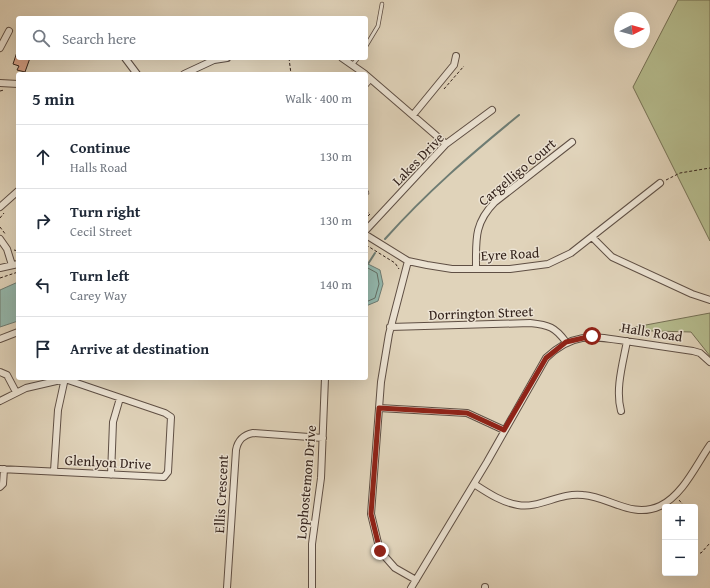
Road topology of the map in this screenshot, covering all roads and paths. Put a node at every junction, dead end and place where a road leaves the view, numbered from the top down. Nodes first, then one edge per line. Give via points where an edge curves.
1 (382, 4) dead end
2 (9, 31) dead end
3 (368, 43) edge
4 (0, 48) edge
5 (456, 56) dead end
6 (126, 60) edge
7 (214, 60) edge
8 (289, 60) edge
9 (346, 60) edge
10 (356, 60) edge
11 (353, 64) junction
12 (464, 66) dead end
13 (136, 72) edge
14 (188, 72) edge
15 (291, 72) edge
16 (363, 72) edge
17 (368, 76) edge
18 (372, 79) junction
19 (0, 83) edge
20 (16, 84) edge
21 (368, 84) edge
22 (442, 91) dead end
23 (492, 110) dead end
24 (413, 115) junction
25 (572, 142) dead end
26 (446, 144) junction
27 (710, 168) edge
28 (660, 183) joint
29 (16, 193) edge
30 (0, 207) edge
31 (368, 228) edge
32 (368, 236) edge
33 (592, 237) junction
34 (0, 239) edge
35 (368, 246) edge
36 (408, 261) junction
37 (15, 264) edge
38 (0, 268) edge
39 (476, 268) junction
40 (398, 271) dead end
41 (16, 273) edge
42 (0, 278) edge
43 (710, 300) edge
44 (390, 327) junction
45 (16, 333) edge
46 (0, 339) edge
47 (626, 341) junction
48 (566, 342) junction
49 (710, 362) edge
50 (0, 372) edge
51 (61, 380) edge
52 (65, 380) edge
53 (68, 380) edge
54 (325, 380) edge
55 (16, 392) junction
56 (120, 398) junction
57 (0, 401) edge
58 (379, 408) junction
59 (621, 410) dead end
60 (504, 430) junction
61 (323, 438) junction
62 (710, 445) edge
63 (2, 469) edge
64 (54, 471) junction
65 (111, 475) junction
66 (474, 484) junction
67 (0, 487) edge
68 (675, 494) junction
69 (682, 504) edge
70 (710, 543) edge
71 (698, 553) edge
72 (416, 580) junction
73 (227, 588) edge
74 (312, 588) edge
75 (411, 588) edge

1 - 3 lane via 378,26
2 - 4 street
5 - 24 street via 454,65
6 - 13 street
7 - 14 street
8 - 15 path
9 - 11 street
10 - 11 lane
11 - 16 street
12 - 22 path
17 - 18 street
18 - 21 lane
18 - 24 street
19 - 20 street
23 - 26 street, Lakes Drive
24 - 26 street
25 - 39 street, Cargelligo Court via 495,202 485,213 477,231
26 - 31 street, Lakes Drive
27 - 28 path via 680,173
28 - 33 street, Eyre Road
29 - 30 street
32 - 36 street, Eyre Road
33 - 39 street, Eyre Road via 571,253 548,264 510,269
33 - 43 street via 612,256
34 - 37 street
35 - 40 path via 395,263 399,267
36 - 39 street, Eyre Road via 452,269
36 - 44 street
37 - 38 street
41 - 42 path
44 - 48 street, Dorrington Street via 546,324 558,332
44 - 58 street
45 - 46 street
47 - 48 street, Halls Road via 592,336
47 - 49 street, Halls Road via 693,351 700,353
47 - 59 street via 619,388
48 - 60 street, Halls Road via 546,358
50 - 55 street via 7,375
51 - 55 street
52 - 64 street via 57,420
53 - 56 street, Glenlyon Drive
54 - 61 street, Lophostemon Drive
55 - 57 street
56 - 65 street via 114,422
56 - 65 street, Glenlyon Drive via 171,417 168,472 161,478
58 - 60 street via 467,413
58 - 72 street via 371,514 380,551 395,568
60 - 66 street, Halls Road
61 - 73 street, Ellis Crescent via 254,433 239,441 236,450
61 - 74 street, Lophostemon Drive via 321,478 312,544
62 - 68 street
63 - 64 street, Glenlyon Drive
63 - 67 street via 3,484
64 - 65 street, Glenlyon Drive
66 - 68 street via 503,502 520,506 533,505 561,496 582,494 597,497 623,508 640,510 661,505
66 - 72 street, Halls Road
68 - 69 path
70 - 71 path
72 - 75 street, Halls Road

